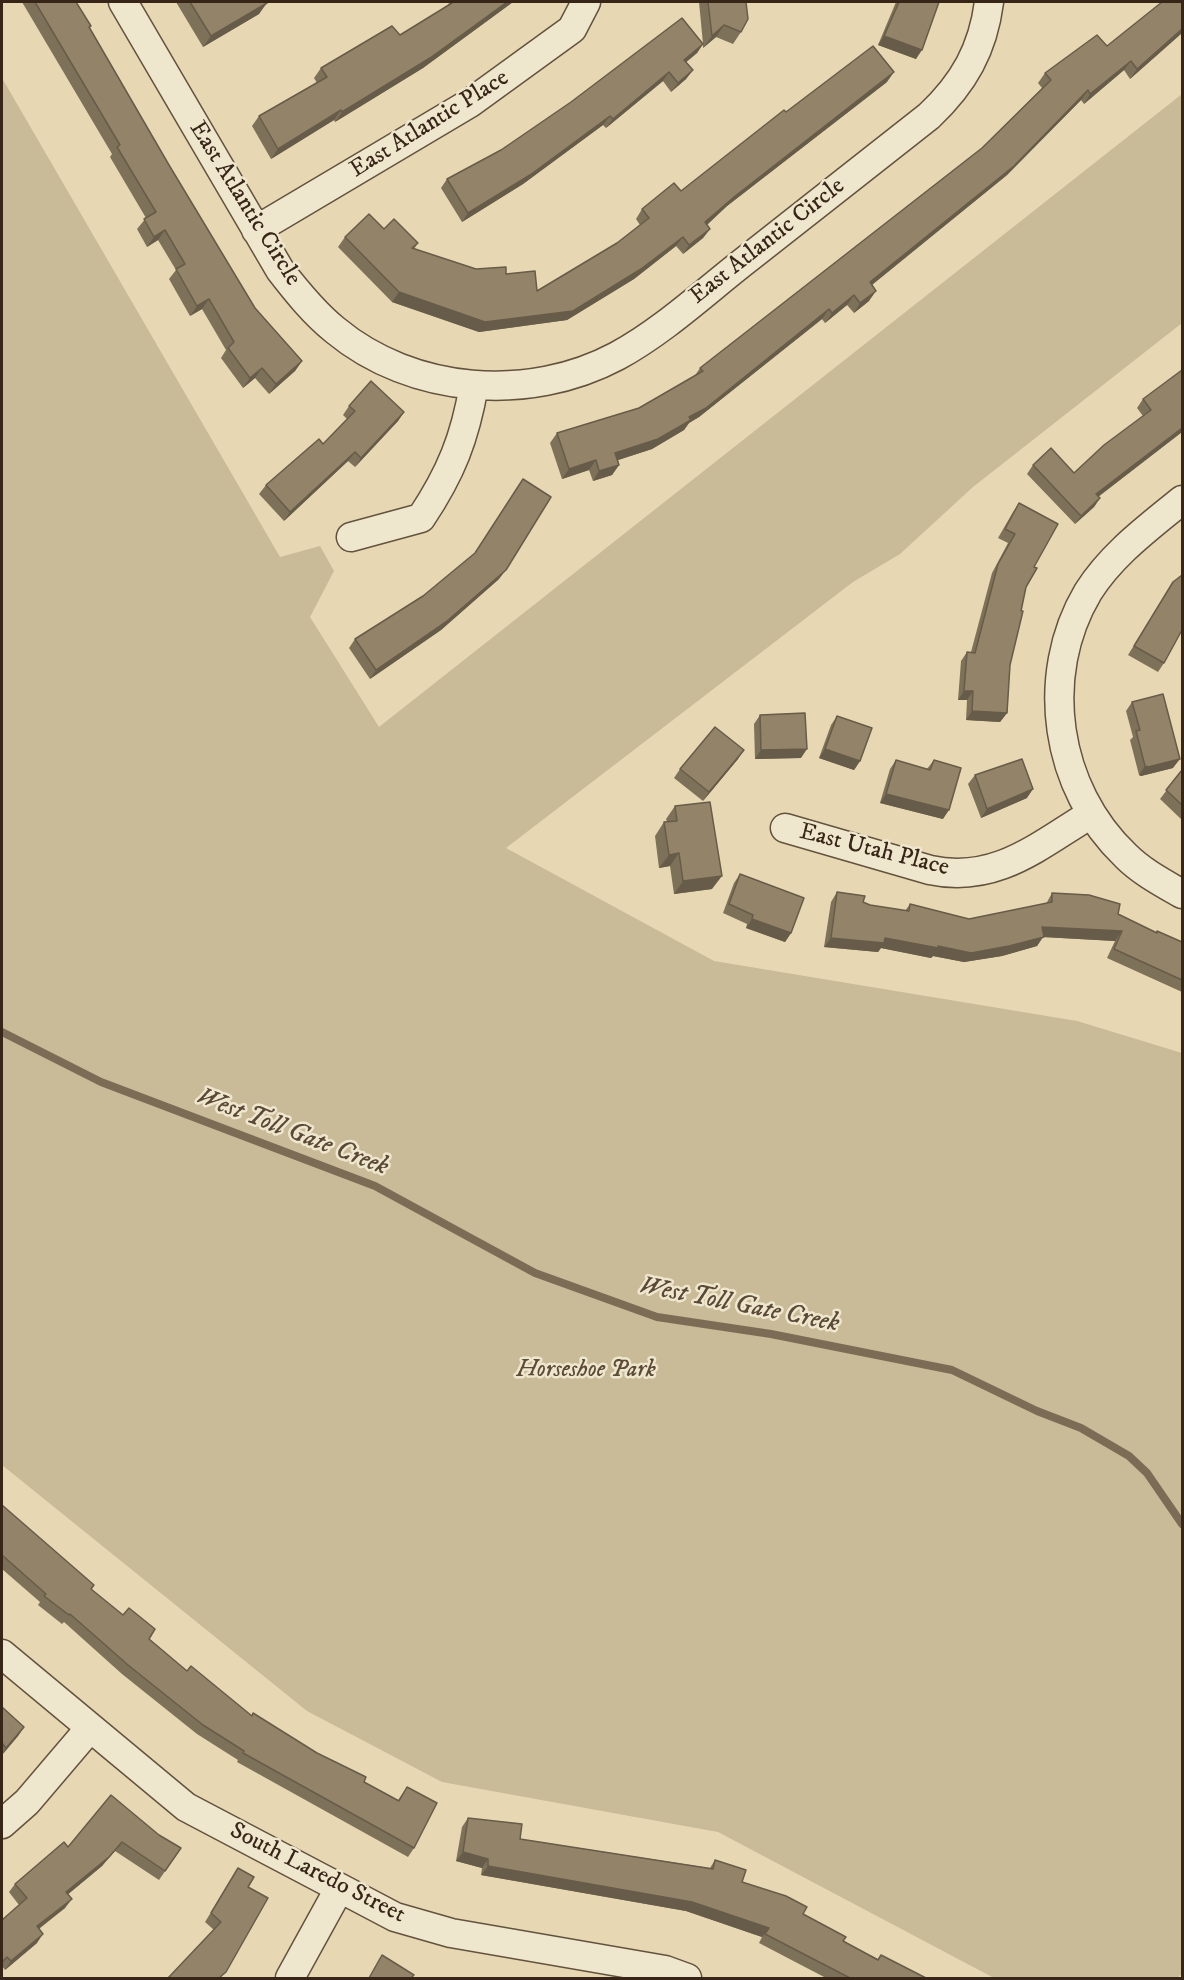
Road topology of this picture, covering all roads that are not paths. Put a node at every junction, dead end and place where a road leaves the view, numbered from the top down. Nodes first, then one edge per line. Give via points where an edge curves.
1 (123, 2) edge
2 (586, 2) edge
3 (989, 2) edge
4 (256, 230) junction
5 (474, 385) junction
6 (1182, 500) edge
7 (351, 537) dead end
8 (1091, 814) junction
9 (785, 828) dead end
10 (1182, 894) edge
11 (2, 1654) edge
12 (90, 1728) junction
13 (2, 1824) edge
14 (339, 1889) junction
15 (290, 1978) edge
16 (687, 1978) edge

1 - 4 street, East Atlantic Circle
2 - 4 street, East Atlantic Place via 572,29 479,97
3 - 5 street, East Atlantic Circle via 978,51 949,97 644,339 587,369 547,381
4 - 5 street, East Atlantic Circle via 306,303 336,331 398,367
5 - 7 street via 460,448 443,486 421,518
6 - 8 street via 1115,556 1088,592 1067,643 1060,675 1062,742
8 - 9 street, East Utah Place via 1007,865 978,873 930,870
8 - 10 street via 1126,856
11 - 12 street, South Laredo Street
12 - 13 street via 27,1802
12 - 14 street, South Laredo Street via 186,1807
14 - 15 street
14 - 16 street, South Laredo Street via 395,1917 423,1926 665,1970

